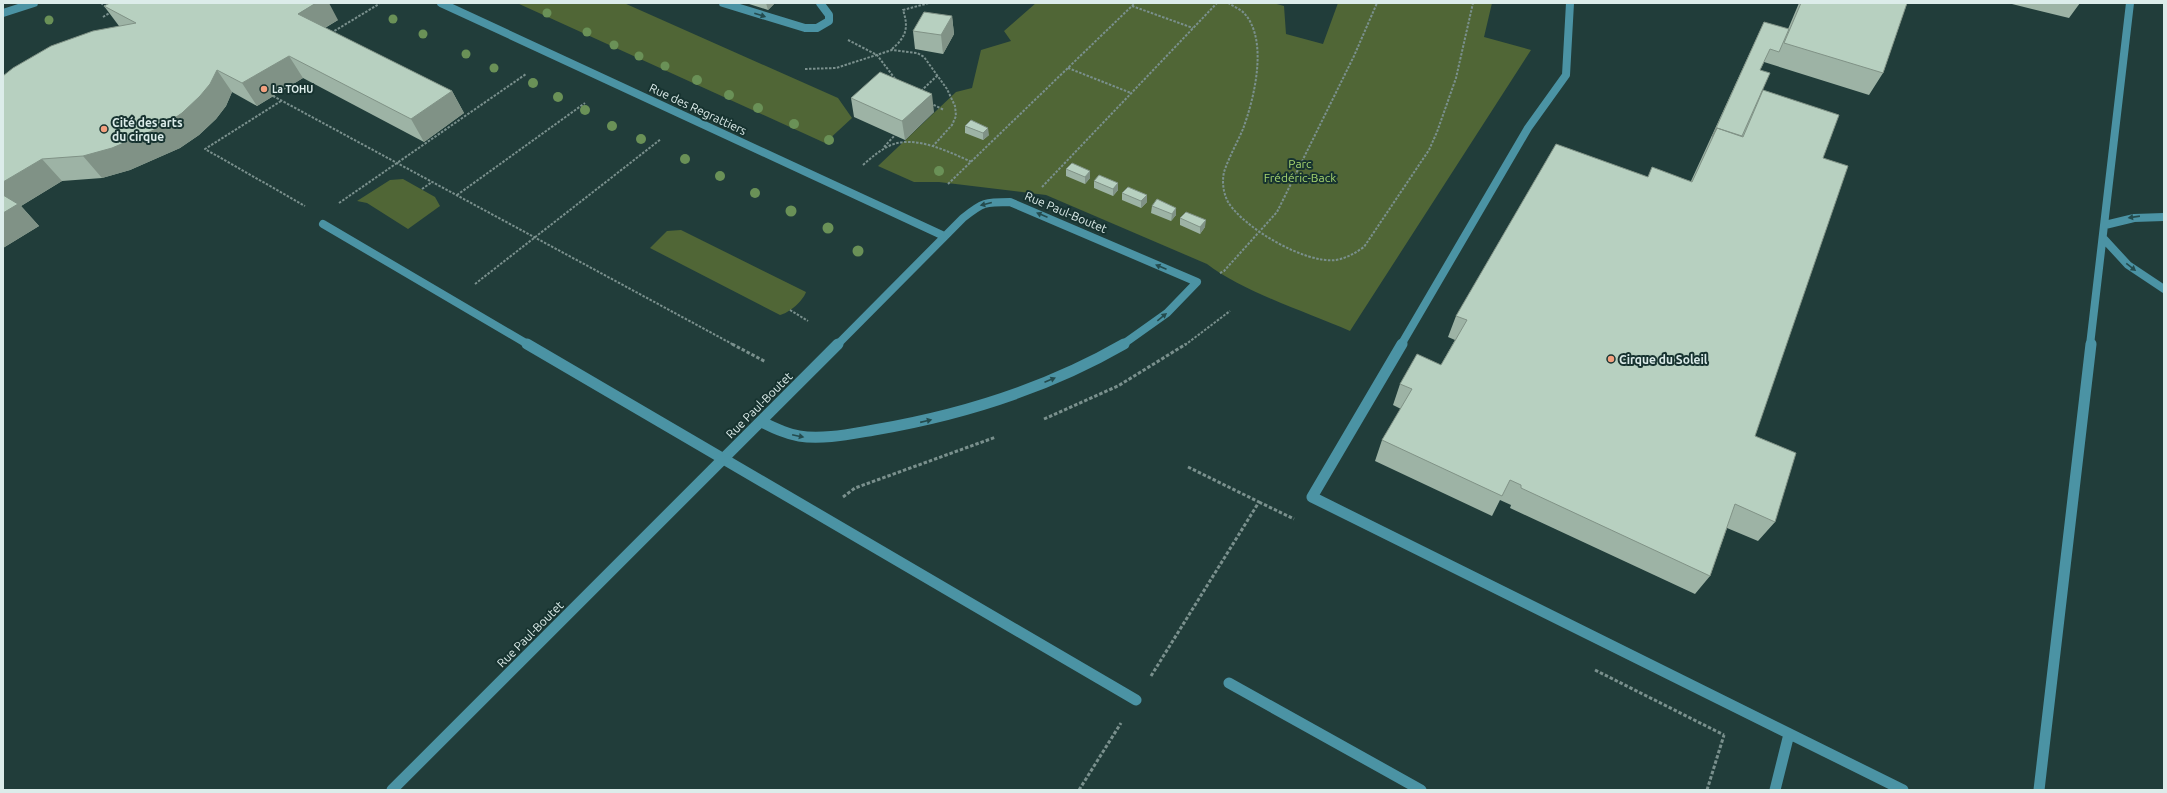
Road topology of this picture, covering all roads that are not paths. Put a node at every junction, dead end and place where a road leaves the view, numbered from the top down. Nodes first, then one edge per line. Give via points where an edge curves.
1 (34, 3) edge
2 (723, 3) edge
3 (820, 3) edge
4 (1570, 3) edge
5 (2130, 3) edge
6 (444, 4) edge
7 (3, 13) edge
8 (2164, 217) edge
9 (323, 224) dead end
10 (2106, 225) junction
11 (944, 236) junction
12 (2104, 239) junction
13 (2164, 289) edge
14 (762, 422) junction
15 (725, 458) junction
16 (1229, 683) dead end
17 (1136, 700) road end
18 (1789, 734) junction
19 (392, 790) edge
20 (1420, 790) edge
21 (1775, 790) edge
22 (1903, 790) edge
23 (2039, 790) edge

1 - 7 street
2 -> 3 street via 804,28 820,28 829,21 829,15
4 - 18 street via 1566,75 1528,128 1312,497
5 - 10 street
6 - 11 street, Rue des Regrattiers
8 -> 10 street via 2122,218
9 - 15 street
10 - 12 street
11 - 14 street, Rue Paul-Boutet
14 -> 11 street, Rue Paul-Boutet via 782,432 803,437 827,436 901,427 948,416 998,400 1070,372 1134,337 1178,303 1197,282 1010,202 987,202 978,206
12 -> 13 street via 2128,265
12 - 23 street
14 - 15 street, Rue Paul-Boutet
15 - 17 street
15 - 19 street, Rue Paul-Boutet
16 - 20 street
18 - 21 street
18 - 22 street

